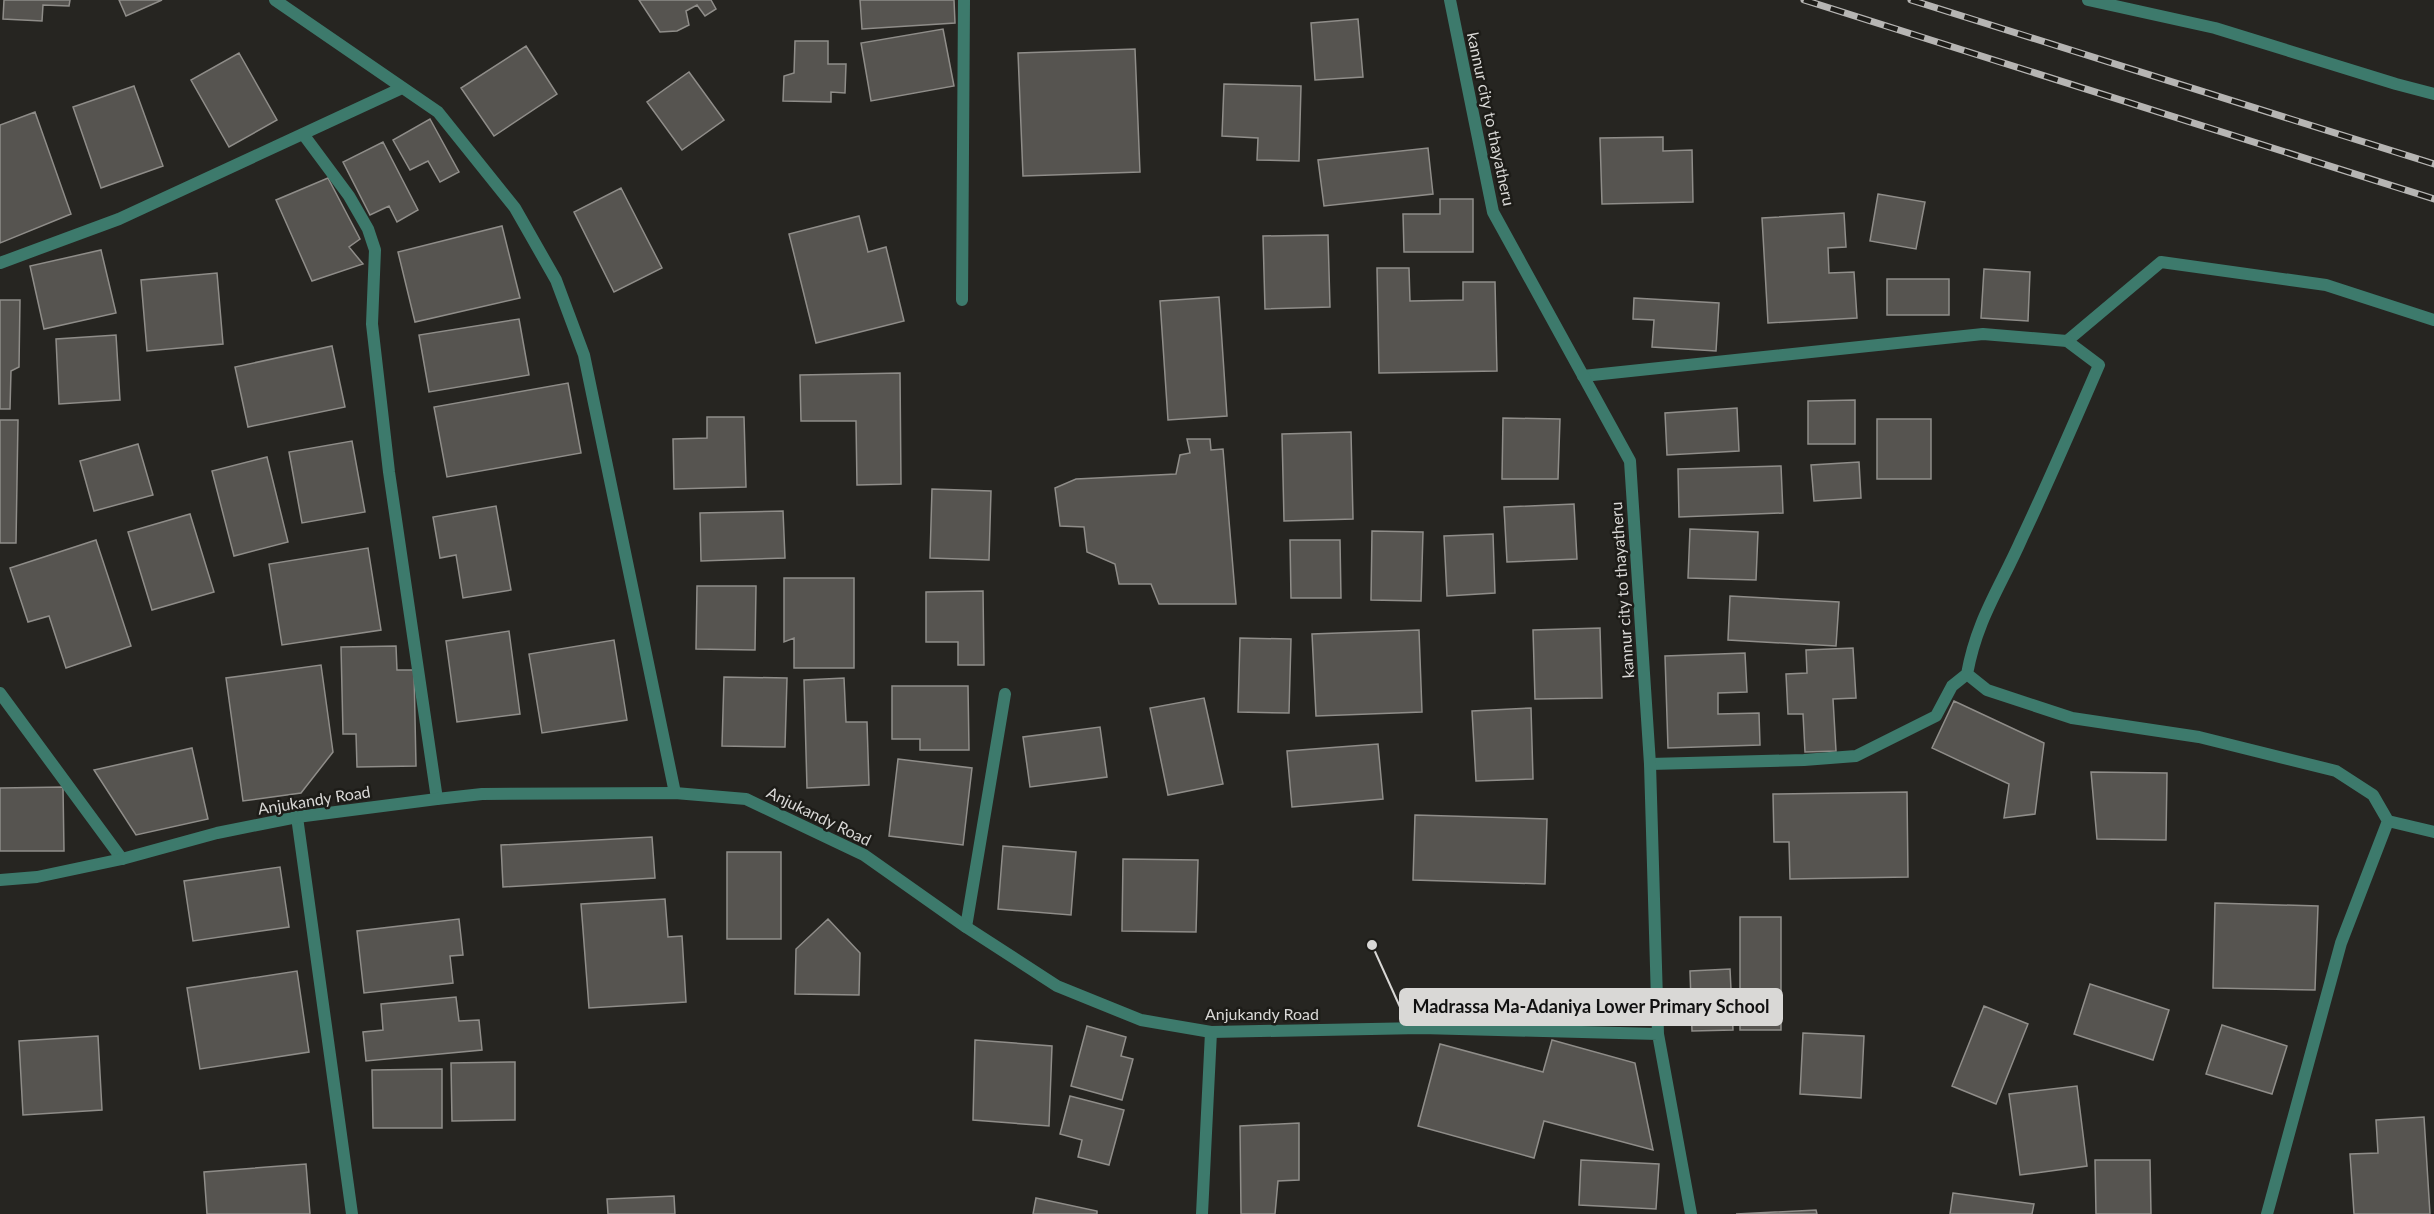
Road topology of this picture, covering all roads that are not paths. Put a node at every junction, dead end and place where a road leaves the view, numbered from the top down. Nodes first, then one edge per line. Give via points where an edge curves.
1 (275, 0) edge
2 (964, 0) edge
3 (1450, 0) edge
4 (2088, 0) edge
5 (402, 88) junction
6 (2434, 94) edge
7 (303, 134) junction
8 (0, 263) edge
9 (962, 300) dead end
10 (2434, 320) edge
11 (2067, 341) junction
12 (1583, 376) junction
13 (1968, 674) junction
14 (0, 693) edge
15 (1005, 694) dead end
16 (1650, 764) junction
17 (675, 794) junction
18 (436, 799) junction
19 (297, 817) junction
20 (2388, 821) junction
21 (2434, 832) edge
22 (122, 859) junction
23 (0, 880) edge
24 (966, 927) junction
25 (1211, 1032) junction
26 (1658, 1034) junction
27 (352, 1214) edge
28 (1202, 1214) edge
29 (1691, 1214) edge
30 (2267, 1214) edge

1 - 5 street
2 - 9 street
3 - 12 street, kannur city to thayatheru via 1493,212
4 - 6 street via 2215,28
5 - 7 street
5 - 17 street via 438,112 515,208 556,280 584,355
7 - 8 street via 118,219
7 - 18 street via 349,196 375,250 372,324
10 - 11 street via 2326,285 2161,262
11 - 12 street via 1983,334
11 - 13 street via 2099,365 2021,541 1989,603 1972,646
12 - 16 street, kannur city to thayatheru via 1630,461
13 - 16 street via 1952,686 1936,716 1856,756
13 - 20 street via 1986,690 2072,718 2199,737 2336,771 2373,795
14 - 22 street
15 - 24 street
16 - 26 street, kannur city to thayatheru
17 - 18 street, Anjukandy Road via 482,794
17 - 24 street, Anjukandy Road via 746,799 864,855
18 - 19 street, Anjukandy Road
19 - 22 street, Anjukandy Road via 217,833
19 - 27 street
20 - 21 street
20 - 30 street via 2341,943
22 - 23 street, Anjukandy Road via 37,877
24 - 25 street, Anjukandy Road via 1057,987 1141,1020
25 - 26 street, Anjukandy Road via 1421,1028
25 - 28 street
26 - 29 street, kannur city to thayatheru

